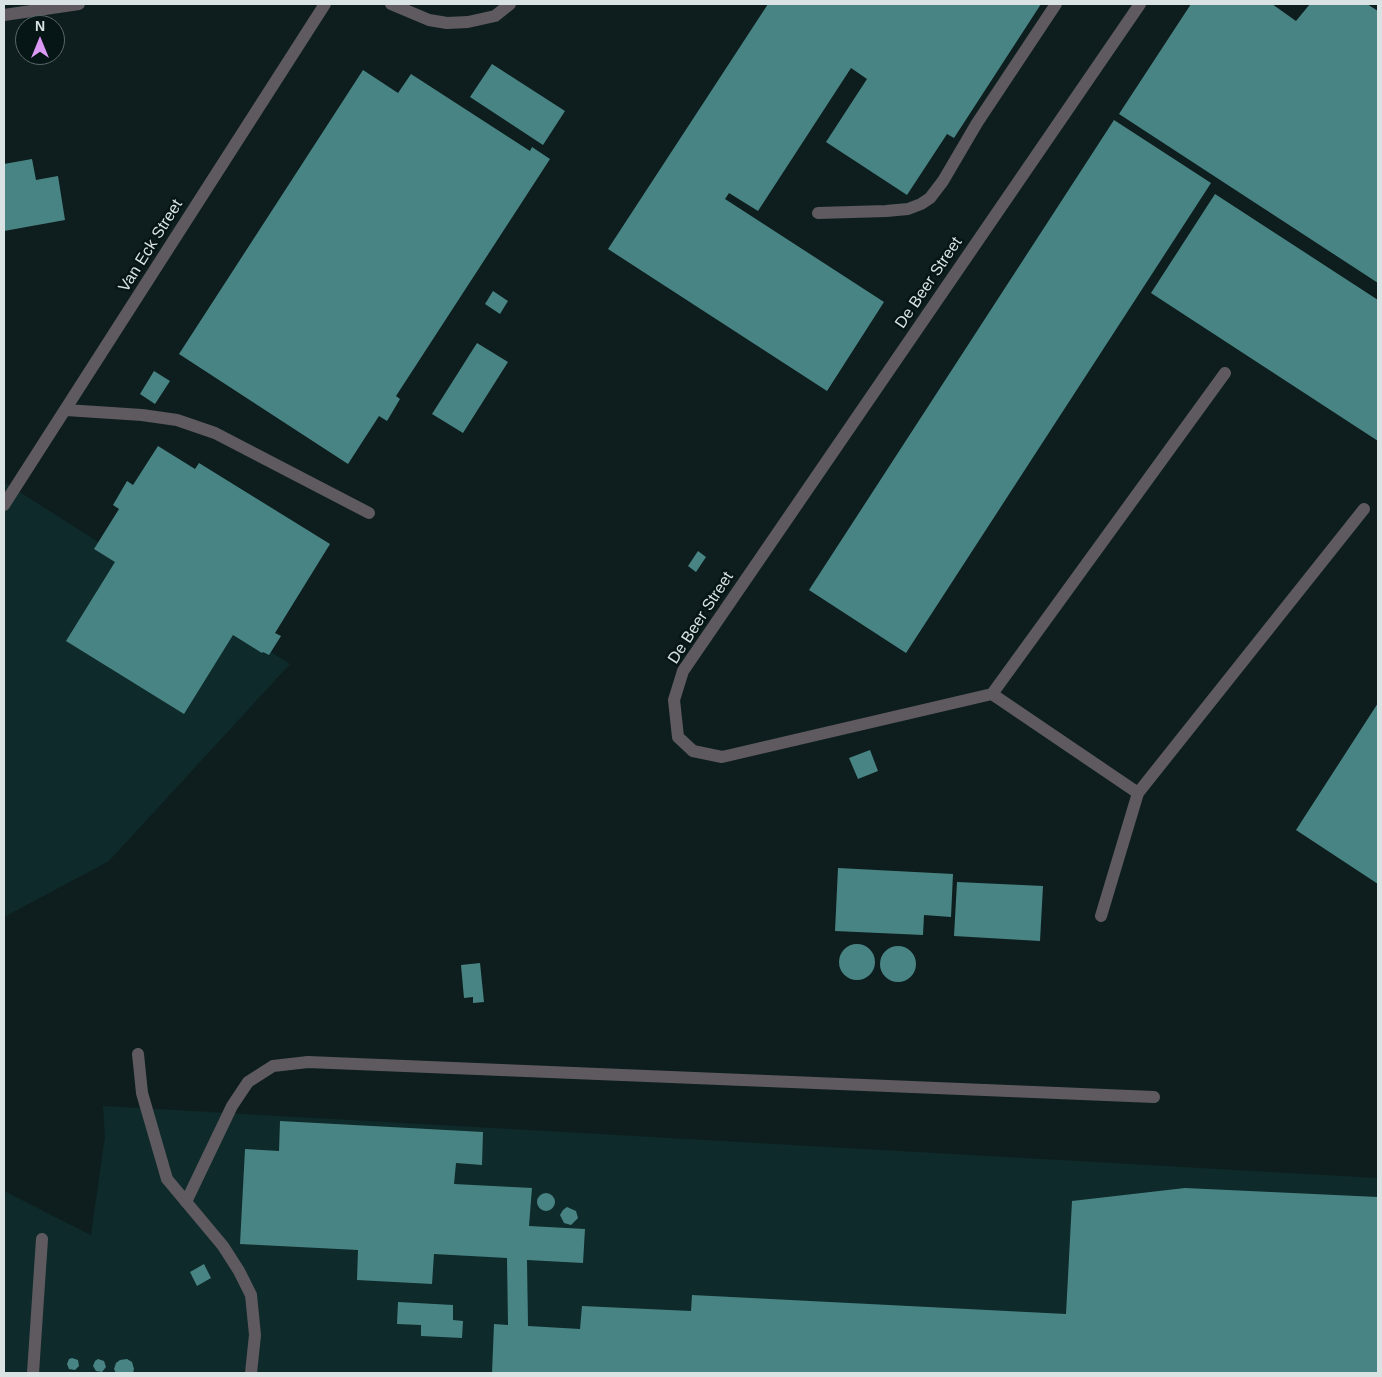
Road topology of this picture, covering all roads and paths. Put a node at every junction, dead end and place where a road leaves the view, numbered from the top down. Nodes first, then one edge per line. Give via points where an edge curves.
1 (79, 4) edge
2 (325, 4) edge
3 (391, 4) edge
4 (510, 4) edge
5 (1056, 4) edge
6 (1140, 4) edge
7 (4, 15) edge
8 (818, 213) dead end
9 (1225, 373) dead end
10 (66, 410) junction
11 (4, 505) edge
12 (1364, 509) dead end
13 (369, 513) dead end
14 (992, 694) junction
15 (1138, 793) junction
16 (1101, 916) dead end
17 (138, 1054) dead end
18 (1154, 1097) dead end
19 (186, 1202) junction
20 (42, 1239) dead end
21 (33, 1373) edge
22 (251, 1373) edge

1 - 7 lane
2 - 10 lane, Van Eck Street
3 - 4 lane via 429,20 447,23 495,16
5 - 8 lane via 930,198 908,209
6 - 14 lane, De Beer Street via 683,671 674,700 678,737 693,750 722,757
9 - 14 lane
10 - 11 lane, Van Eck Street
10 - 13 lane via 177,420 215,434
12 - 15 lane
14 - 15 lane
15 - 16 lane
17 - 19 lane via 142,1093 167,1179
18 - 19 lane via 308,1062 273,1066 248,1082 232,1106
19 - 22 lane via 223,1246 251,1295 255,1335
20 - 21 lane

